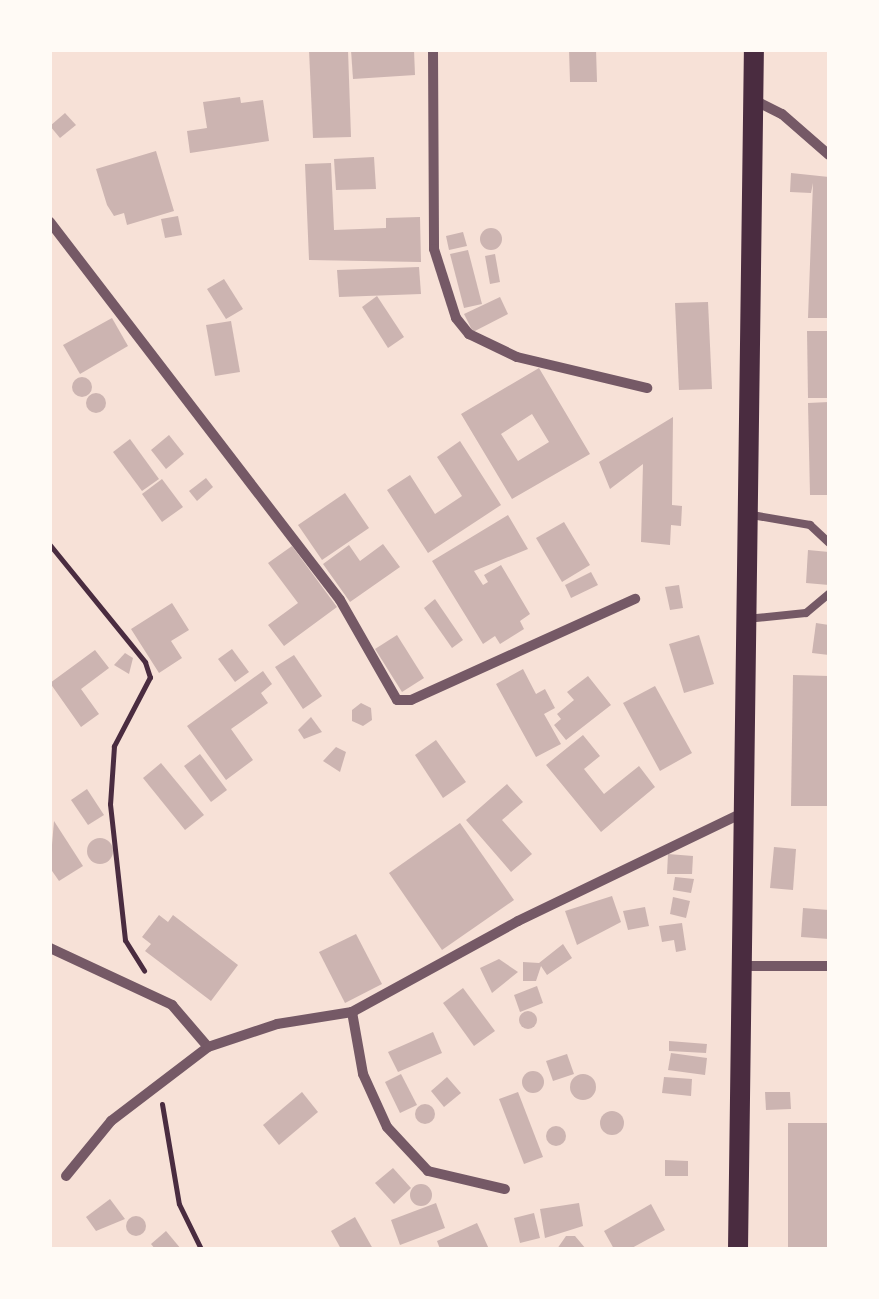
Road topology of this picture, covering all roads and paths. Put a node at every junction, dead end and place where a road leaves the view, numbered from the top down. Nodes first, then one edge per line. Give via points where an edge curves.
1 (433, 50) edge
2 (754, 50) edge
3 (754, 100) junction
4 (829, 155) edge
5 (50, 222) edge
6 (647, 388) dead end
7 (747, 514) junction
8 (829, 543) edge
9 (50, 545) edge
10 (829, 594) edge
11 (635, 599) dead end
12 (745, 619) junction
13 (742, 813) junction
14 (50, 948) edge
15 (741, 966) junction
16 (829, 966) edge
17 (172, 1004) junction
18 (352, 1012) junction
19 (208, 1047) junction
20 (156, 1082) junction
21 (66, 1176) dead end
22 (505, 1190) dead end
23 (201, 1249) edge
24 (738, 1249) edge

1 - 6 street via 434,249 456,318 470,334 517,358
2 - 3 main road
3 - 4 street via 782,114
3 - 7 main road
5 - 11 street via 340,600 397,700 411,700
7 - 8 lane via 810,525
7 - 12 main road
9 - 17 path via 145,662 150,677 114,746 110,804 125,940
10 - 12 lane via 806,613
12 - 13 main road
13 - 15 main road
13 - 18 street via 518,921
14 - 17 street
15 - 16 street
15 - 24 main road
17 - 19 street
18 - 19 street via 277,1024
18 - 22 street via 363,1074 394,1135 428,1171
19 - 20 street
20 - 21 street via 111,1121
20 - 23 path via 179,1204

